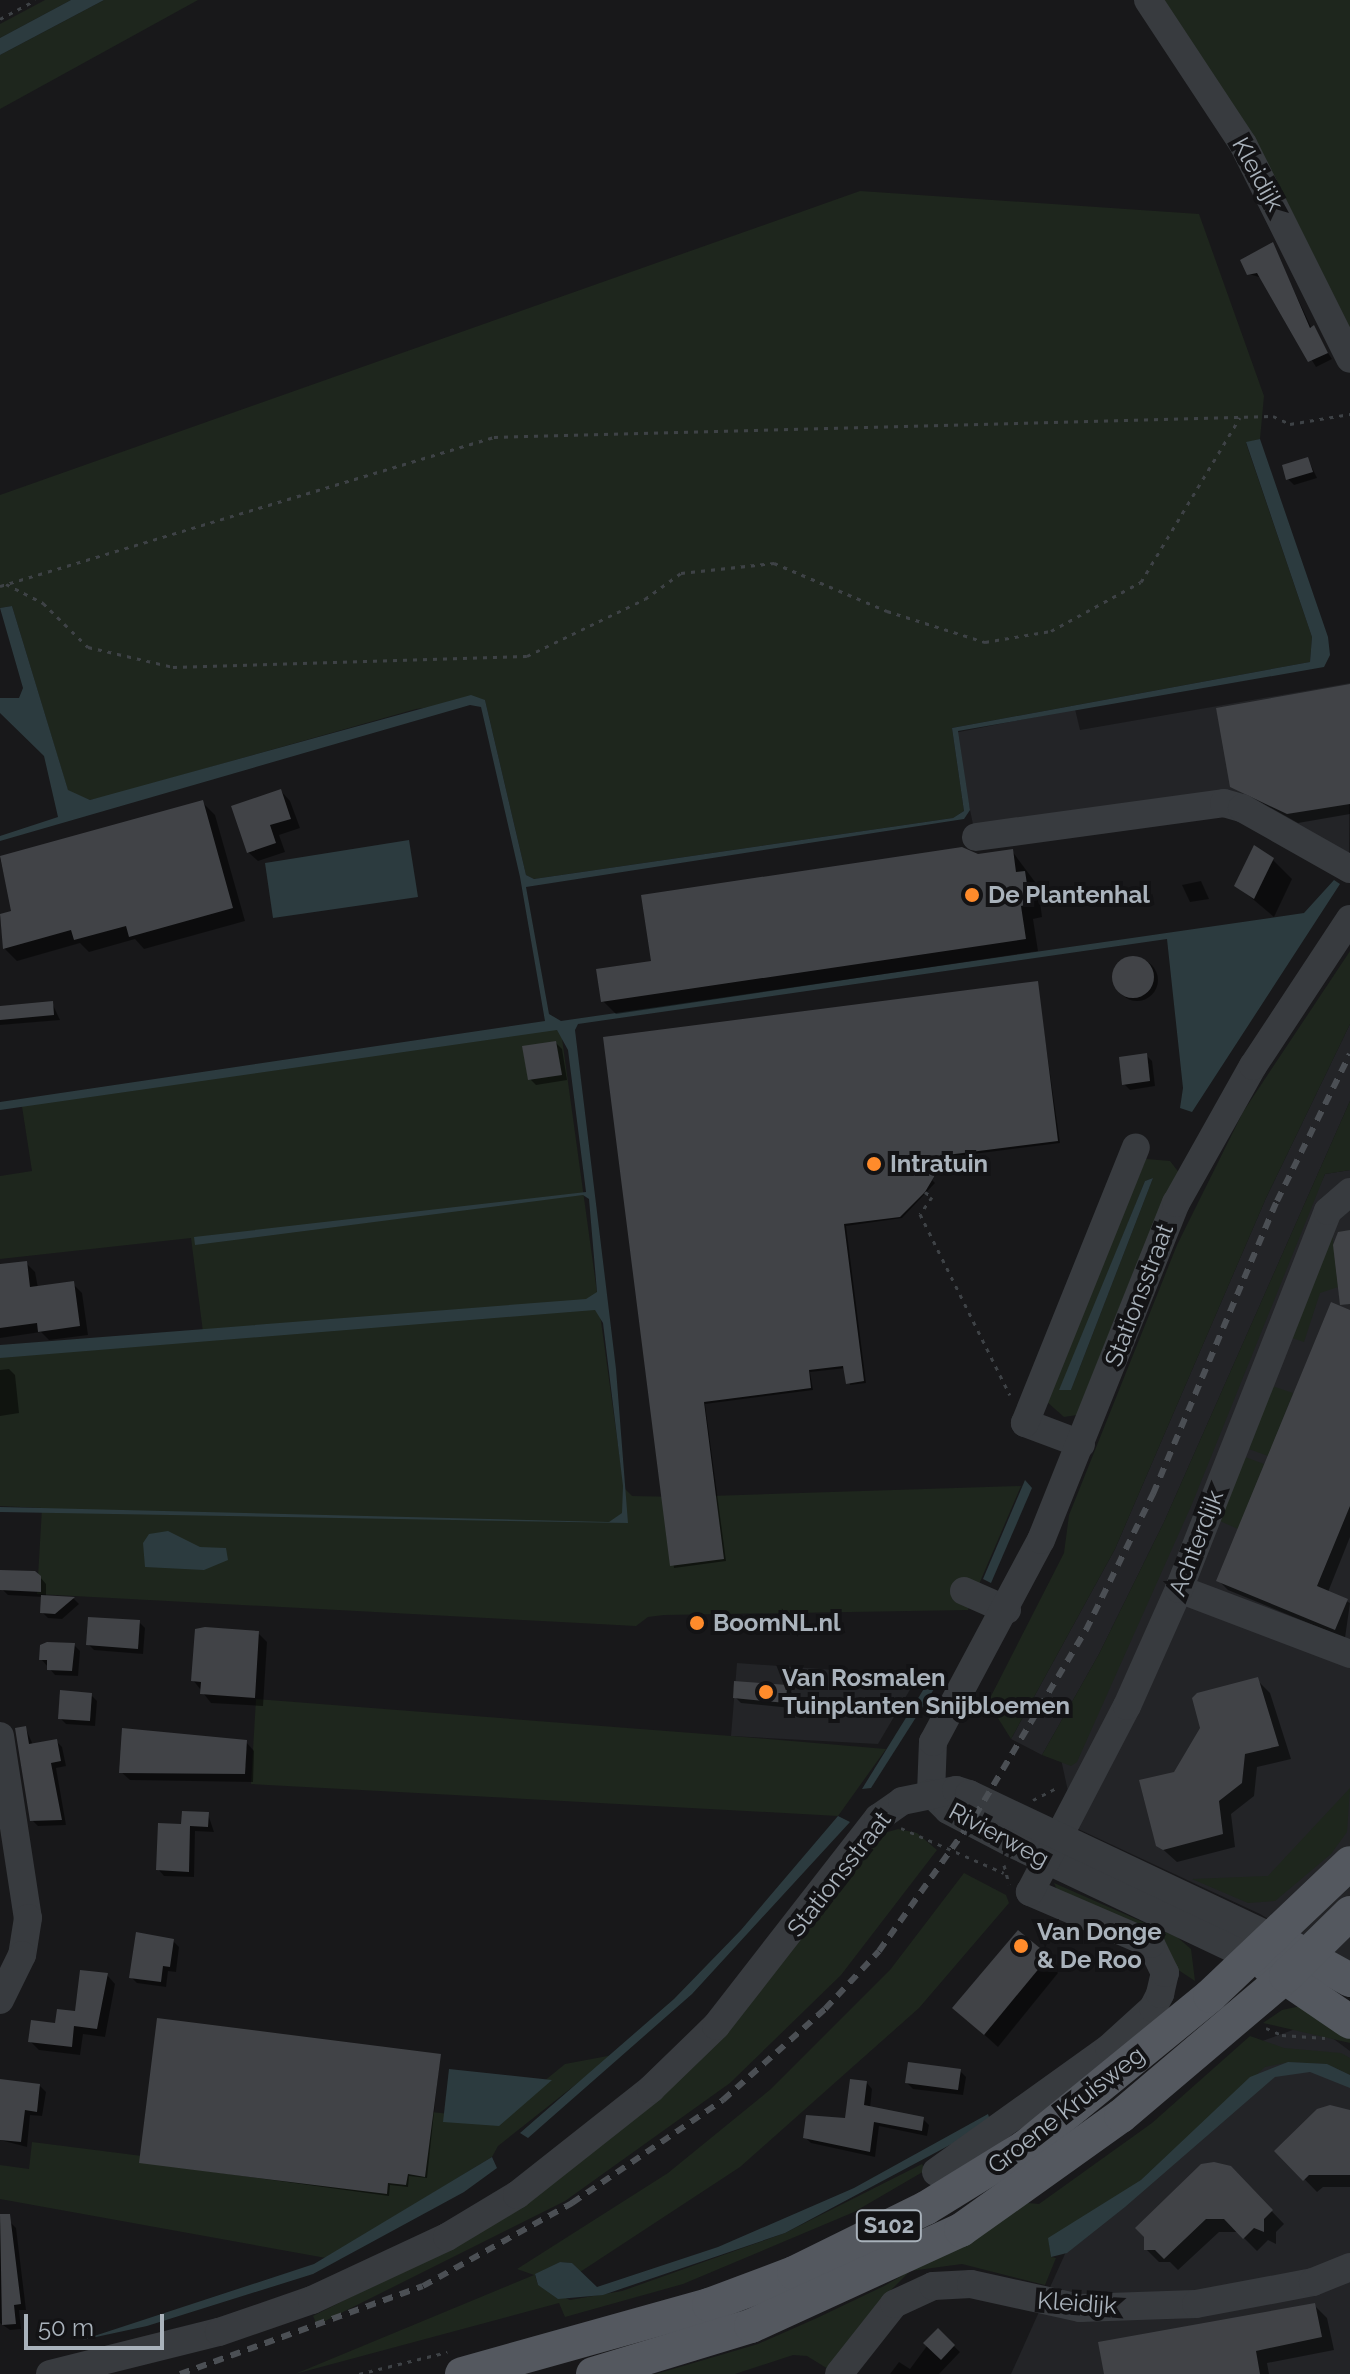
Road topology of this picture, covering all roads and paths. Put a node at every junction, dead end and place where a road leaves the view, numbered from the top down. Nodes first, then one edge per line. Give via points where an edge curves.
1 (35, 0) edge
2 (1148, 0) edge
3 (0, 19) edge
4 (1350, 359) edge
5 (1350, 414) edge
6 (1240, 417) junction
7 (6, 584) junction
8 (0, 586) edge
9 (976, 837) dead end
10 (1350, 869) edge
11 (1350, 919) edge
12 (1136, 1147) dead end
13 (925, 1192) dead end
14 (1350, 1192) edge
15 (1025, 1423) junction
16 (1081, 1444) junction
17 (1179, 1589) junction
18 (964, 1591) dead end
19 (1007, 1610) junction
20 (1350, 1654) edge
21 (0, 1736) edge
22 (931, 1793) junction
23 (878, 1818) junction
24 (1059, 1835) junction
25 (1013, 1844) junction
26 (1046, 1861) junction
27 (1350, 1863) edge
28 (1004, 1873) junction
29 (1030, 1892) junction
30 (1350, 1913) edge
31 (1262, 1947) junction
32 (1296, 1965) junction
33 (1165, 1973) joint
34 (1350, 1980) edge
35 (0, 2000) edge
36 (1350, 2022) edge
37 (936, 2172) dead end
38 (1350, 2267) edge
39 (455, 2363) edge
40 (50, 2374) edge
41 (359, 2374) edge
42 (593, 2374) edge
43 (839, 2374) edge

1 - 3 path
2 - 4 street, Kleidijk via 1243,144
5 - 6 path via 1290,424 1273,416
6 - 7 path via 494,437
6 - 7 path via 1141,582 1051,631 985,642 887,611 774,563 681,573 645,599 527,656 173,667 88,647 43,603
7 - 8 path
9 - 10 street via 1224,803
11 - 16 street, Stationsstraat via 1253,1066 1182,1191
12 - 15 street
13 - 15 path via 932,1197 920,1214
14 - 17 street, Achterdijk via 1328,1211
15 - 16 street
16 - 19 street, Stationsstraat
17 - 20 street
17 - 24 street, Achterdijk via 1127,1706
18 - 19 street
19 - 22 street, Stationsstraat via 933,1742
21 - 35 street via 28,1918 22,1955
22 - 23 street, Stationsstraat via 902,1801
22 - 24 street, Rivierweg via 956,1790
22 - 25 street, Rivierweg via 948,1810
23 - 28 path
23 - 40 street, Stationsstraat via 716,2026 651,2089 517,2195 447,2237 312,2300 219,2332
24 - 26 street, Achterdijk
24 - 31 street, Rivierweg
25 - 26 street, Rivierweg
25 - 28 path
26 - 29 street, Achterdijk
26 - 31 street, Rivierweg
27 - 31 main road, Groene Kruisweg / S102
28 - 29 path via 1010,1885
29 - 33 street, Rivierweg via 1151,1944
30 - 32 main road, Groene Kruisweg / S102
31 - 32 main road, Rivierweg
31 - 39 main road, Groene Kruisweg / S102 via 1025,2147 926,2208 794,2273 709,2305
32 - 34 main road, Rivierweg
32 - 36 main road, Rivierweg
32 - 42 main road, Groene Kruisweg / S102 via 1109,2125 961,2230 751,2326
33 - 37 street, Groene Kruisweg via 1153,2008 1109,2048
38 - 43 street, Kleidijk via 1313,2282 1196,2304 1080,2308 971,2284 933,2286 894,2304
39 - 41 path

